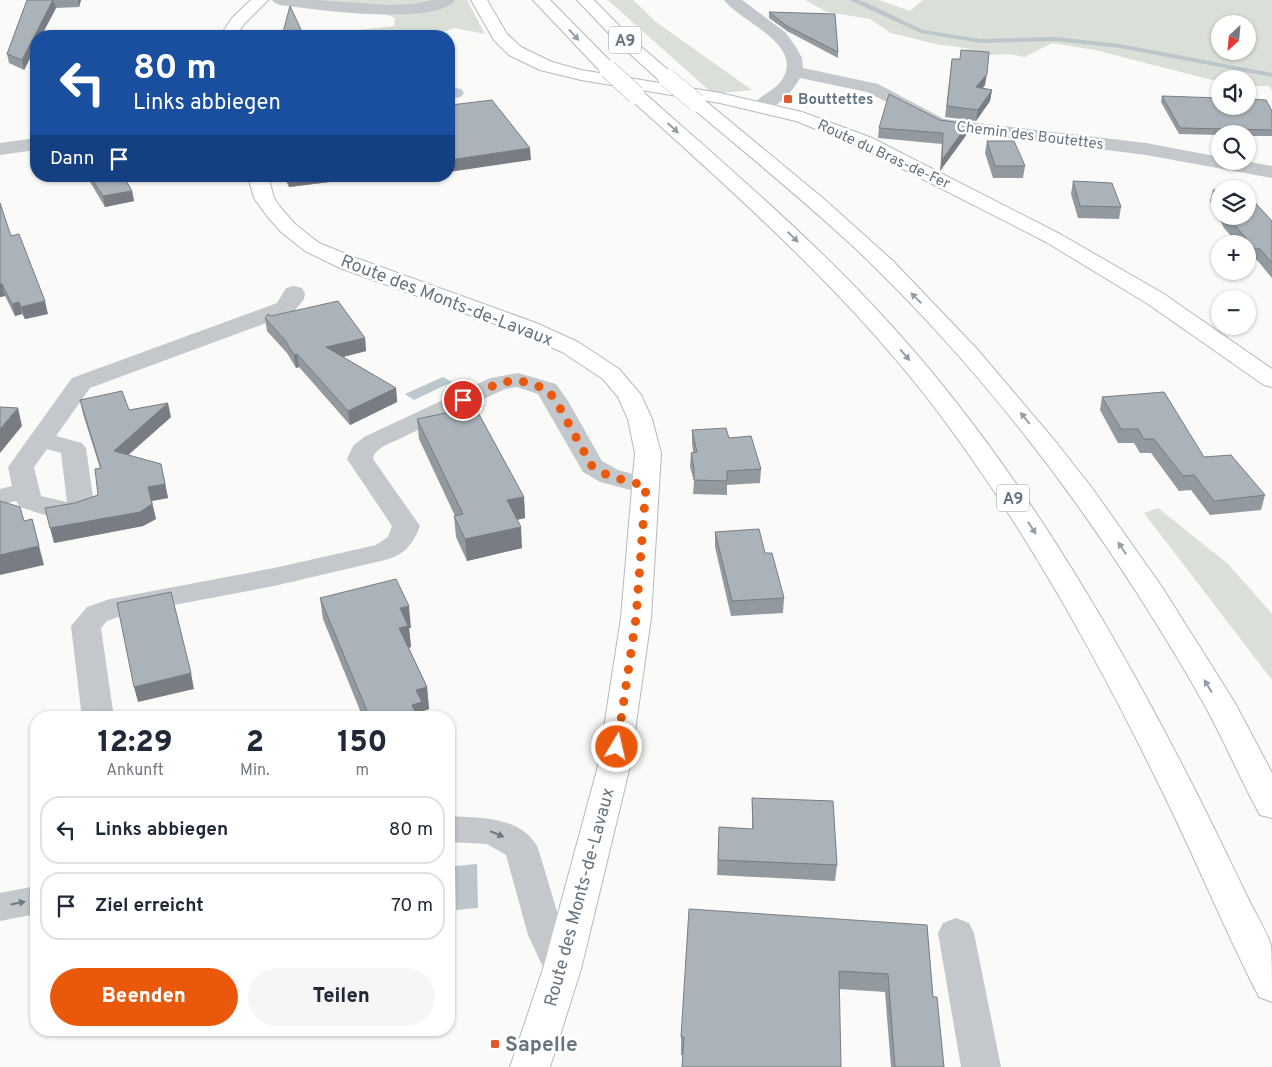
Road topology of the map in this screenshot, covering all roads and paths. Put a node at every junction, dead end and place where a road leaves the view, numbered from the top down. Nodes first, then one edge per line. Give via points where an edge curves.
1 (260, 0) edge
2 (280, 0) edge
3 (447, 0) edge
4 (479, 0) edge
5 (541, 0) edge
6 (585, 0) edge
7 (732, 0) edge
8 (232, 30) edge
9 (796, 72) junction
10 (760, 106) junction
11 (30, 145) edge
12 (0, 148) edge
13 (1270, 173) edge
14 (260, 182) edge
15 (294, 293) dead end
16 (1272, 380) edge
17 (42, 440) junction
18 (646, 486) junction
19 (26, 491) junction
20 (0, 497) edge
21 (1223, 710) junction
22 (97, 711) edge
23 (1272, 792) edge
24 (1272, 806) edge
25 (455, 829) edge
26 (30, 901) edge
27 (0, 907) edge
28 (956, 934) dead end
29 (562, 969) junction
30 (1272, 986) edge
31 (530, 1067) edge
32 (981, 1067) edge

1 - 8 main road
2 - 3 street via 346,9 419,8
4 - 10 main road, Route du Bras-de-Fer via 500,37 515,51 546,66
5 -> 30 main road, A9, bridge via 608,70 789,233 848,291 914,366 985,458 1046,549 1114,666 1152,737
21 -> 6 main road, A9, bridge via 1111,532 1042,440 978,364 917,298 835,220 626,42
7 - 9 street via 785,43
9 - 10 street via 788,86
9 - 13 street, Chemin des Boutettes via 872,88 940,124 1146,149
10 - 16 main road, Route du Bras-de-Fer via 802,117 865,142 1053,238 1156,299
11 - 12 street
14 - 18 main road, Route des Monts-de-Lavaux via 264,198 274,212 312,247 348,264 528,328 570,347 611,374 629,395 640,419 648,453
15 - 17 street via 286,308 81,383
17 - 19 street via 22,467
17 - 19 street via 73,448 81,504 69,511 29,501
18 - 22 street via 609,476 592,466 547,389 518,380 499,383 373,442 362,451 360,459 406,526 400,541 385,551 274,577 120,606 97,614 86,626
18 - 29 main road, Route des Monts-de-Lavaux via 636,618 614,766
19 - 20 street
21 - 23 main road, A9
21 - 24 main road, A9
25 -> 29 street via 494,831 521,848 546,935
27 -> 26 street
28 - 32 street
29 - 31 main road, Route des Monts-de-Lavaux

